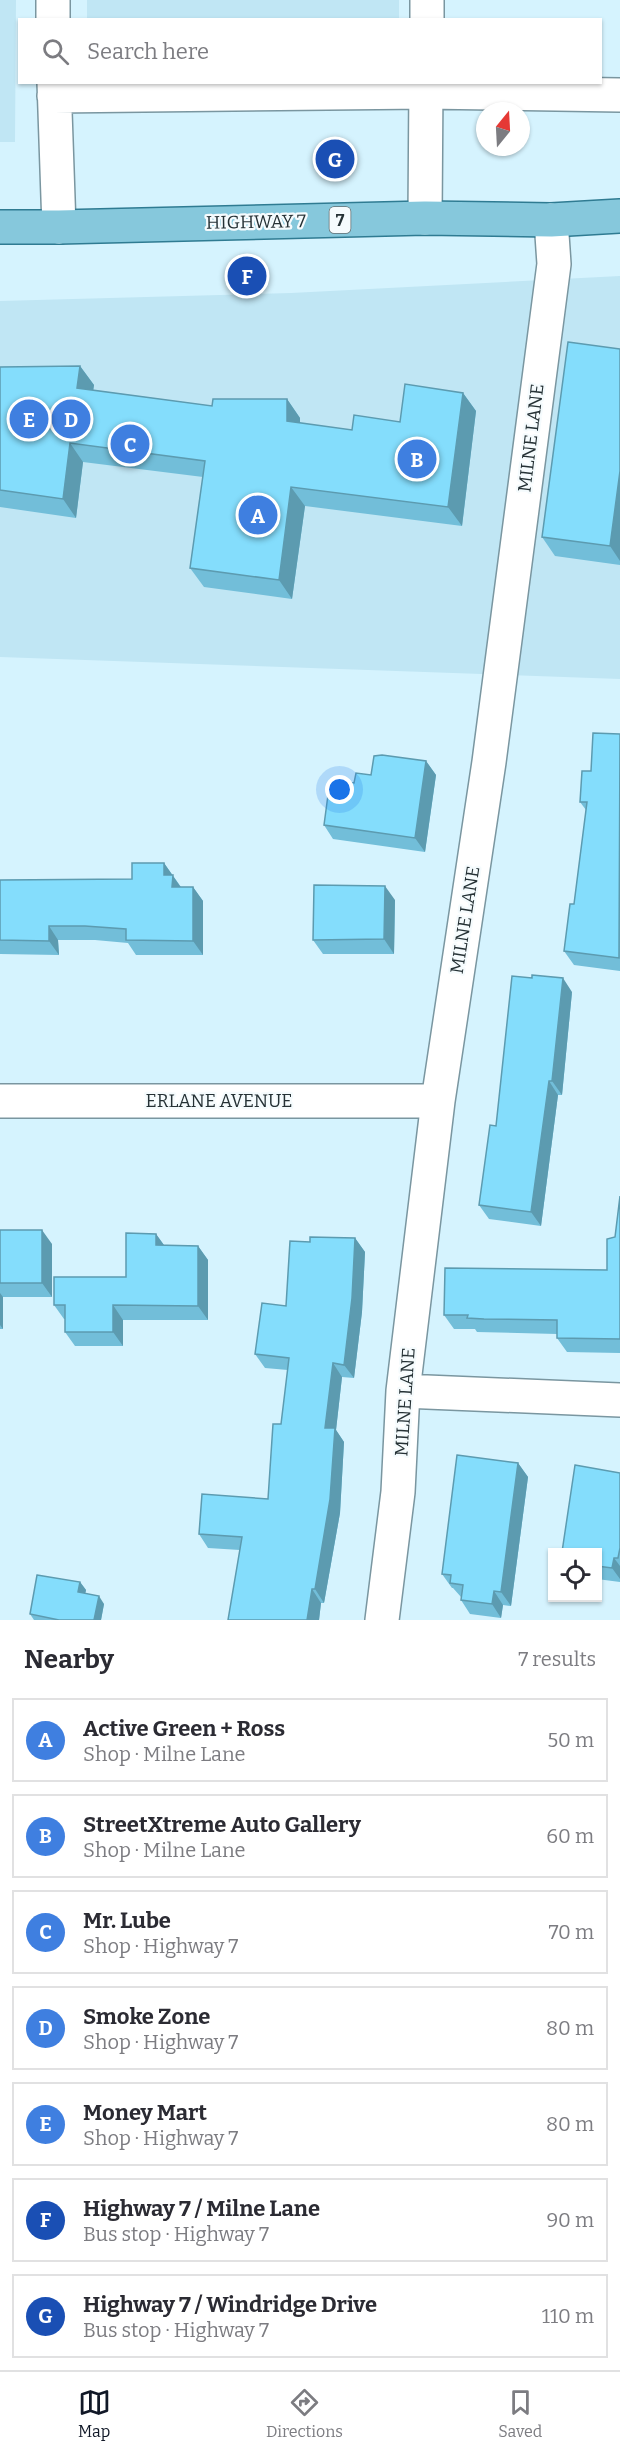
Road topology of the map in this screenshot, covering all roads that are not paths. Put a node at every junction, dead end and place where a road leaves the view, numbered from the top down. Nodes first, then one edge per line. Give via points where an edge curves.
1 (53, 0) edge
2 (427, 0) edge
3 (53, 18) edge
4 (427, 18) edge
5 (426, 87) edge
6 (54, 89) edge
7 (620, 94) edge
8 (620, 216) edge
9 (425, 218) junction
10 (551, 220) junction
11 (0, 226) edge
12 (59, 227) junction
13 (0, 1101) edge
14 (438, 1101) junction
15 (403, 1391) junction
16 (620, 1400) edge
17 (382, 1620) edge

1 - 3 street
2 - 4 street
5 - 6 street
5 - 7 street
5 - 9 street
6 - 12 street
8 - 10 main road, HIGHWAY 7 / 7
9 - 10 main road, HIGHWAY 7 / 7
9 - 12 main road, HIGHWAY 7 / 7
10 - 14 street, MILNE LANE via 554,264 489,762
11 - 12 main road, HIGHWAY 7 / 7
13 - 14 street, ERLANE AVENUE
14 - 15 street, MILNE LANE
15 - 16 street
15 - 17 street, MILNE LANE via 398,1492

